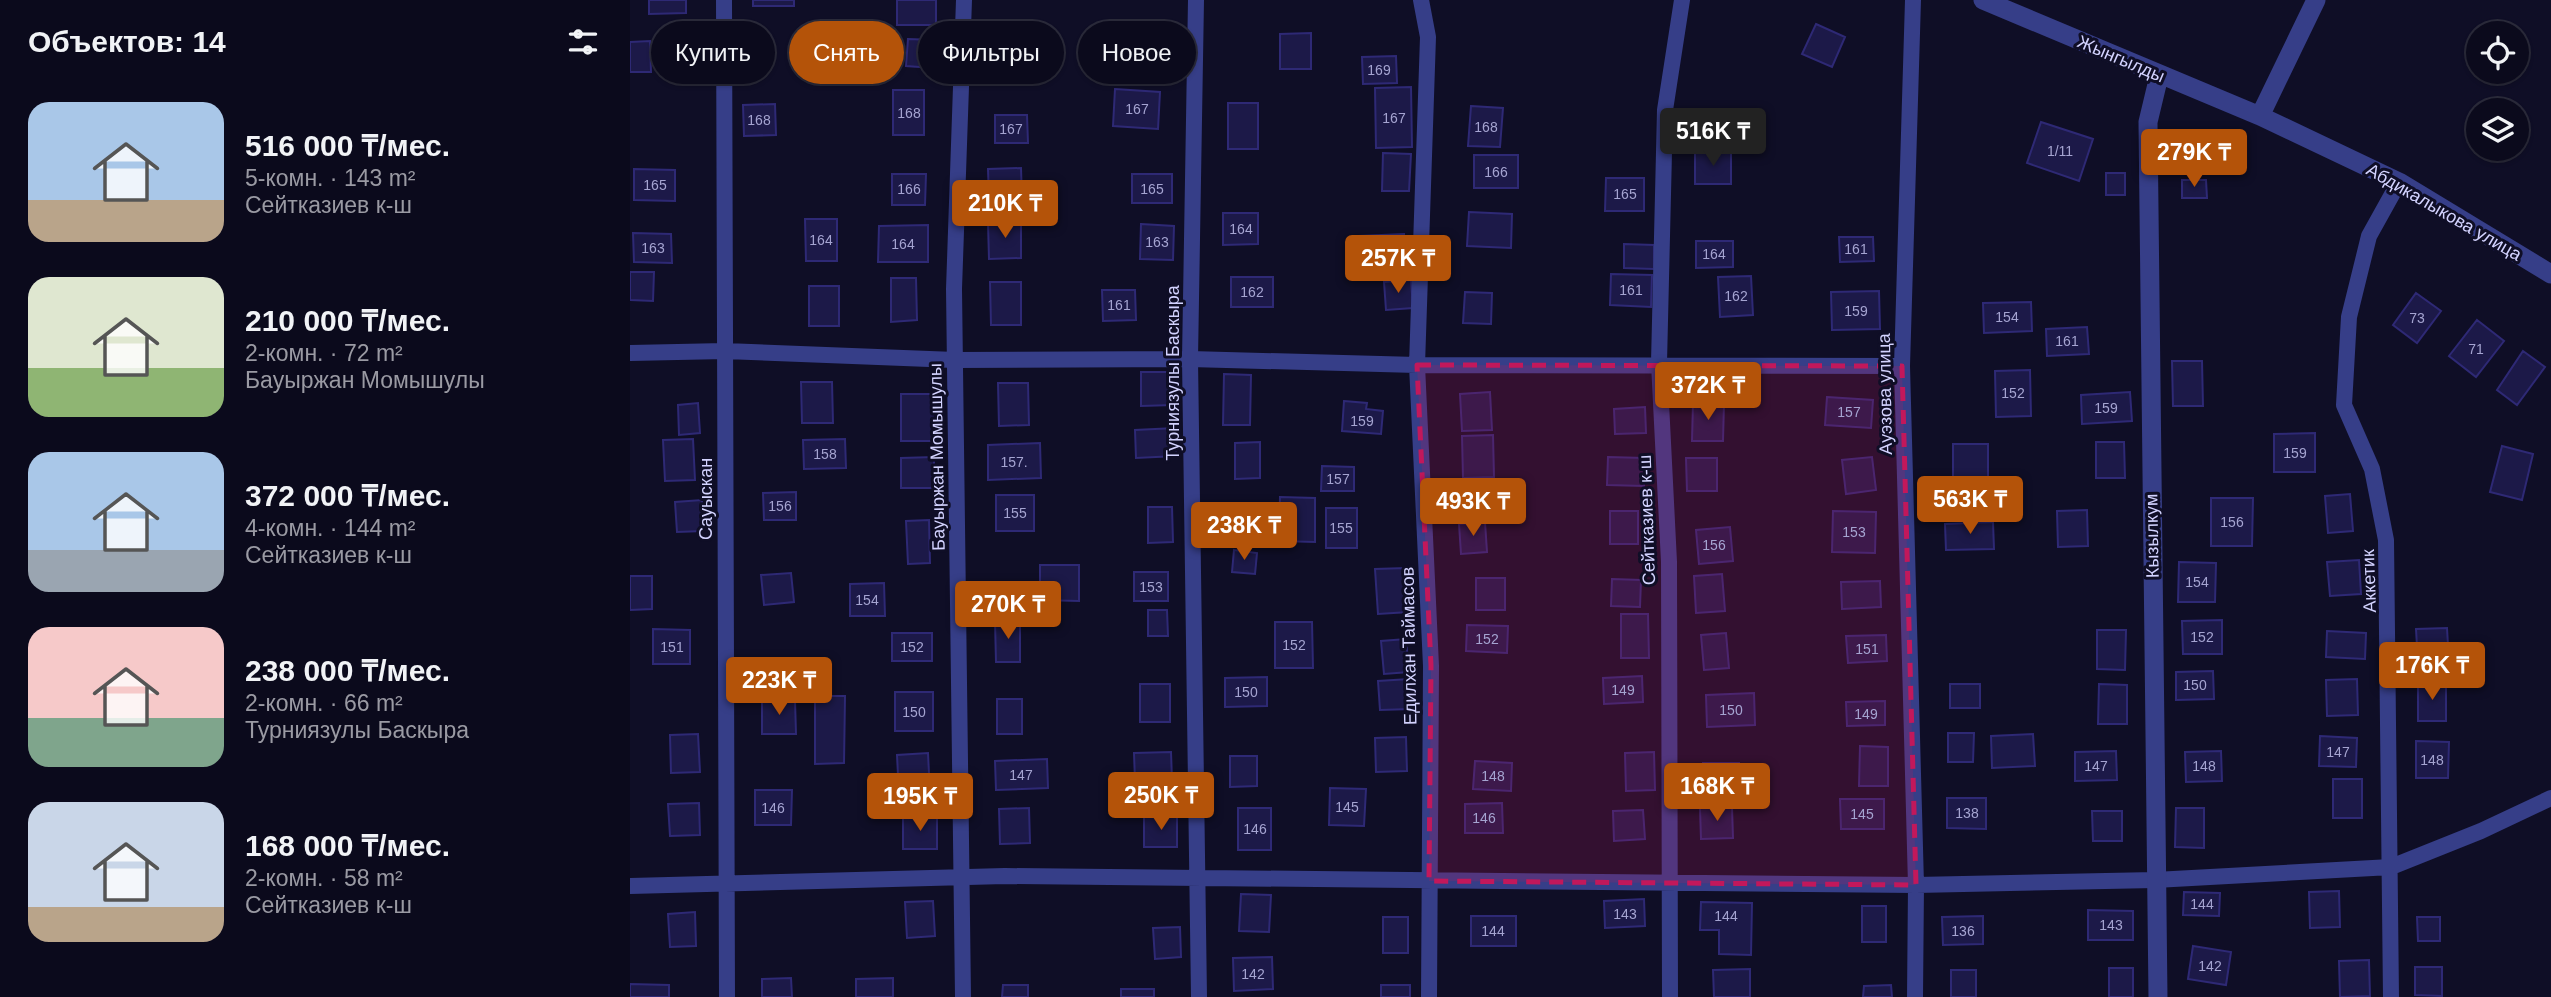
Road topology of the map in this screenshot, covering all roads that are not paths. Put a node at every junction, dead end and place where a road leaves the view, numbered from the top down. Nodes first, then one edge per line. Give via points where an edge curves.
1 (724, 0) edge
2 (964, 0) edge
3 (1196, 0) edge
4 (1421, 0) edge
5 (1682, 0) edge
6 (1913, 0) edge
7 (1983, 0) edge
8 (2316, 0) edge
9 (2159, 76) junction
10 (2260, 116) junction
11 (2399, 181) junction
12 (2551, 274) edge
13 (725, 351) junction
14 (630, 353) edge
15 (955, 359) junction
16 (1191, 359) junction
17 (1659, 363) junction
18 (1417, 365) junction
19 (1902, 366) junction
20 (2551, 797) edge
21 (2391, 867) junction
22 (962, 878) junction
23 (1198, 879) junction
24 (2155, 880) junction
25 (1429, 881) junction
26 (1671, 882) junction
27 (726, 884) junction
28 (1916, 885) junction
29 (630, 886) edge
30 (727, 997) edge
31 (963, 997) edge
32 (1199, 997) edge
33 (1429, 997) edge
34 (1670, 997) edge
35 (1915, 997) edge
36 (2158, 997) edge
37 (2391, 997) edge

1 - 13 street, Сауыскан
2 - 15 street, Бауыржан Момышулы
3 - 16 street, Турниязулы Баскыра
4 - 18 street, Едилхан Таймасов via 1428,37
5 - 17 street, Сейтказиев к-ш via 1665,110
6 - 19 street, Ауэзова улица
7 - 9 street, Жынгылды
8 - 10 street
9 - 10 street, Жынгылды
9 - 24 street, Кызылкум via 2148,122
10 - 11 street, Абдикалыкова улица
11 - 12 street, Абдикалыкова улица
11 - 21 street, Аккетик via 2369,236 2352,304 2344,405 2372,469 2386,540
13 - 14 street
13 - 15 street
13 - 27 street, Сауыскан
15 - 16 street
15 - 22 street, Бауыржан Момышулы
16 - 18 street
16 - 23 street, Турниязулы Баскыра
17 - 18 street
17 - 19 street
17 - 26 street, Сейтказиев к-ш via 1669,562
18 - 25 street, Едилхан Таймасов via 1431,666
19 - 28 street, Ауэзова улица
20 - 21 street
21 - 24 street
21 - 37 street, Аккетик
22 - 23 street
22 - 27 street
22 - 31 street, Бауыржан Момышулы
23 - 25 street
23 - 32 street, Турниязулы Баскыра
24 - 28 street
24 - 36 street, Кызылкум
25 - 26 street
25 - 33 street, Едилхан Таймасов
26 - 28 street
26 - 34 street, Сейтказиев к-ш
27 - 29 street
27 - 30 street, Сауыскан
28 - 35 street, Ауэзова улица

